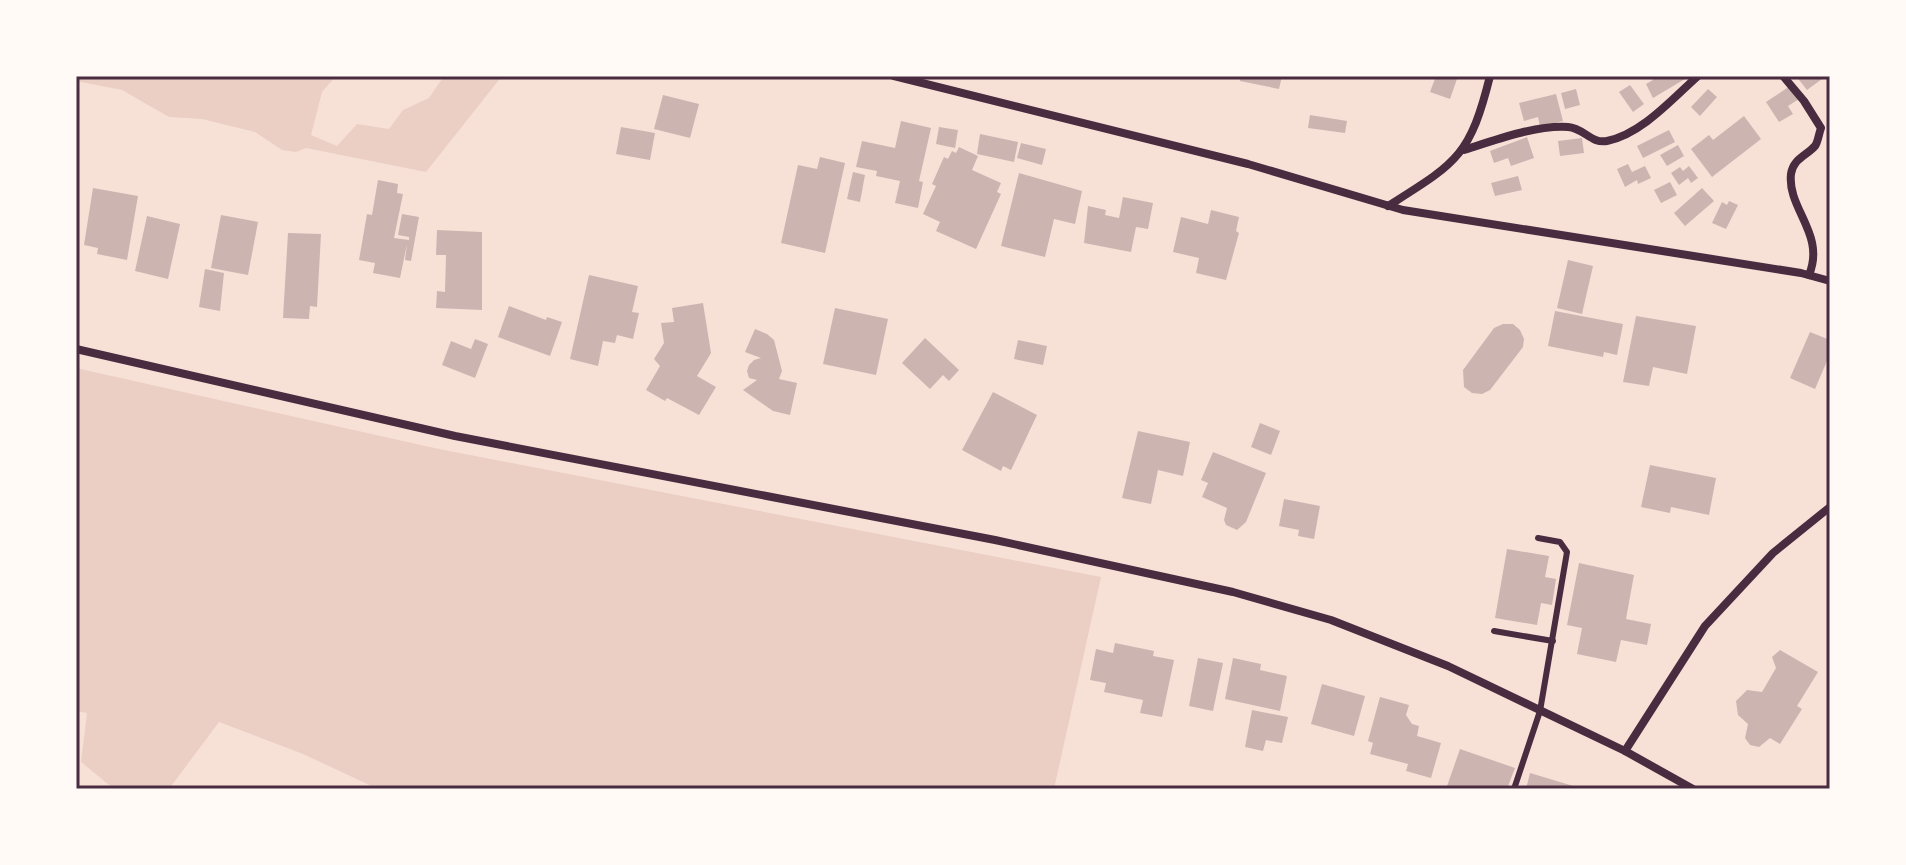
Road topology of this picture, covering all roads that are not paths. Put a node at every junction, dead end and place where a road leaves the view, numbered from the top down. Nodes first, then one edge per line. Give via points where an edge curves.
1 (894, 76) edge
2 (1490, 76) edge
3 (1698, 76) edge
4 (1783, 76) edge
5 (1464, 150) junction
6 (1388, 206) junction
7 (1809, 275) junction
8 (1830, 281) edge
9 (76, 349) edge
10 (1830, 507) edge
11 (1538, 538) dead end
12 (1494, 631) dead end
13 (1553, 641) junction
14 (1540, 711) junction
15 (1625, 751) junction
16 (1514, 789) edge
17 (1693, 789) edge

1 - 6 street via 1248,164
2 - 5 street
3 - 5 street via 1643,123 1607,141 1566,127
4 - 7 street via 1821,128 1815,146 1796,162 1791,174 1815,260
5 - 6 street
6 - 7 street
7 - 8 street
9 - 14 street via 455,436 1196,582 1331,620 1448,666
10 - 15 street via 1773,553 1705,626
11 - 13 lane via 1560,542 1567,552
12 - 13 lane
13 - 14 lane
14 - 15 street
14 - 16 lane
15 - 17 street

